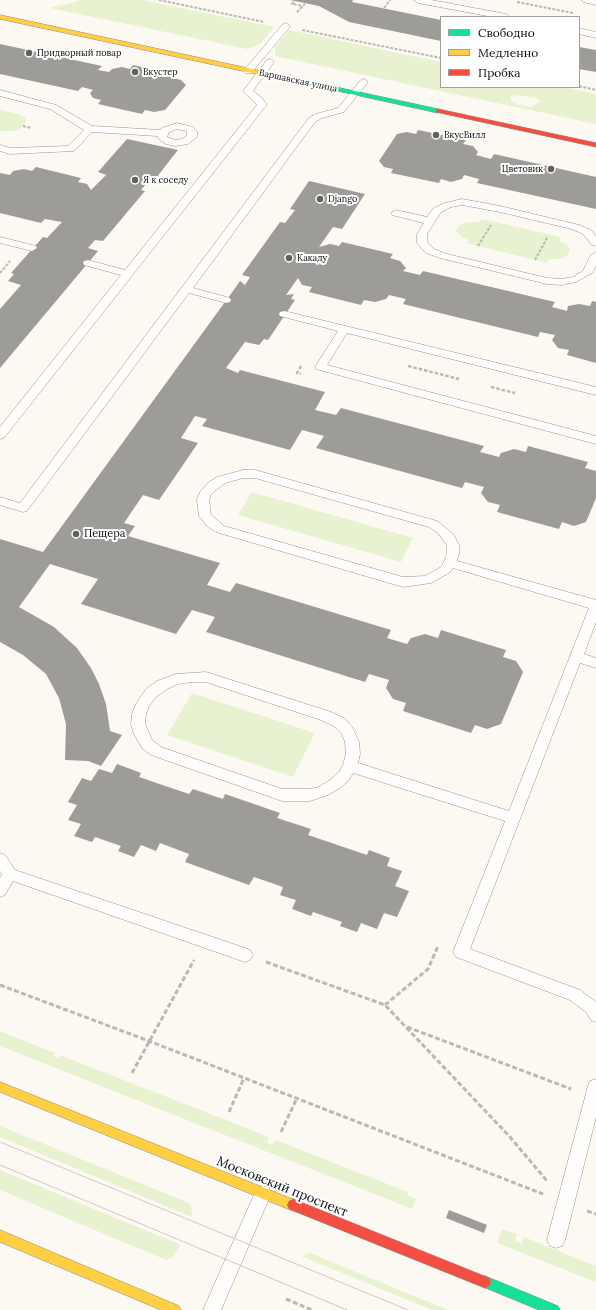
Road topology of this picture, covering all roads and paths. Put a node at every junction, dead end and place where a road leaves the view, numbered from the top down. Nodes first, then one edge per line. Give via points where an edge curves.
1 (390, 0) edge
2 (418, 0) edge
3 (586, 0) edge
4 (294, 2) dead end
5 (437, 2) edge
6 (513, 2) dead end
7 (596, 2) edge
8 (303, 6) dead end
9 (384, 8) dead end
10 (573, 13) dead end
11 (501, 16) edge
12 (0, 17) edge
13 (286, 26) dead end
14 (580, 31) edge
15 (596, 35) edge
16 (254, 59) junction
17 (274, 63) joint
18 (248, 71) junction
19 (261, 73) junction
20 (364, 82) dead end
21 (580, 86) edge
22 (596, 90) edge
23 (0, 93) edge
24 (355, 94) junction
25 (23, 126) dead end
26 (31, 128) dead end
27 (90, 128) junction
28 (163, 133) dead end
29 (596, 145) edge
30 (0, 148) edge
31 (500, 209) junction
32 (396, 213) dead end
33 (430, 221) junction
34 (555, 222) junction
35 (0, 240) edge
36 (596, 243) edge
37 (32, 248) dead end
38 (595, 258) edge
39 (469, 262) junction
40 (88, 263) dead end
41 (128, 274) junction
42 (526, 276) junction
43 (186, 289) junction
44 (226, 300) dead end
45 (284, 314) dead end
46 (344, 329) junction
47 (525, 374) junction
48 (463, 375) dead end
49 (492, 382) dead end
50 (458, 384) dead end
51 (491, 387) junction
52 (488, 391) dead end
53 (596, 391) edge
54 (515, 393) junction
55 (503, 415) junction
56 (0, 435) edge
57 (596, 440) edge
58 (0, 501) edge
59 (450, 563) junction
60 (596, 605) edge
61 (576, 657) junction
62 (596, 663) edge
63 (350, 766) junction
64 (513, 818) junction
65 (0, 859) edge
66 (10, 874) junction
67 (0, 891) edge
68 (440, 940) dead end
69 (204, 941) junction
70 (245, 955) joint
71 (0, 986) edge
72 (385, 1005) junction
73 (596, 1015) edge
74 (405, 1026) junction
75 (149, 1041) junction
76 (132, 1073) dead end
77 (244, 1078) junction
78 (0, 1087) edge
79 (594, 1091) edge
80 (297, 1098) junction
81 (229, 1112) dead end
82 (281, 1132) dead end
83 (550, 1185) dead end
84 (263, 1194) junction
85 (550, 1197) dead end
86 (584, 1210) dead end
87 (596, 1214) edge
88 (0, 1236) edge
89 (556, 1240) dead end
90 (286, 1299) dead end
91 (175, 1310) edge
92 (212, 1310) edge
93 (312, 1310) edge
94 (554, 1310) edge

1 - 9 path
2 - 5 lane
3 - 7 lane
4 - 8 path via 292,4
5 - 11 lane
6 - 10 path
12 - 18 street, Варшавская улица
13 - 16 lane
14 - 15 lane
16 - 17 street, Варшавская улица
16 - 18 lane
17 - 19 lane
18 - 19 street, Варшавская улица
19 - 24 street, Варшавская улица
19 - 41 lane via 248,91 262,105
20 - 24 lane
21 - 22 path
23 - 27 lane via 53,107
24 - 29 street, Варшавская улица
24 - 43 lane via 341,110 312,120
25 - 26 path
27 - 28 lane
27 - 30 lane via 71,149 10,151
31 - 33 lane via 462,202 436,210
31 - 34 lane
31 - 39 path
32 - 33 lane
33 - 39 lane via 422,234 422,243 430,251
34 - 36 lane via 575,226 587,232
34 - 42 path
35 - 37 lane
38 - 42 lane via 586,273 576,279 562,282
39 - 42 lane
40 - 41 lane
41 - 56 lane
43 - 44 lane
43 - 58 lane via 23,508
45 - 46 lane
46 - 47 lane
46 - 55 lane via 320,368
47 - 53 lane
47 - 54 path
48 - 50 path
49 - 51 path
51 - 52 path
51 - 54 path
54 - 55 path
55 - 57 lane
59 - 59 lane via 440,573 427,580 391,580 220,529 205,516 203,500 210,488 221,480 243,474 255,474 433,524 449,537 453,545
59 - 60 lane
60 - 61 lane
61 - 62 lane
61 - 64 lane
63 - 63 lane via 344,776 323,791 310,795 282,795 156,751 147,744 141,734 139,714 151,693 162,685 176,679 206,677 338,722 347,731 352,742
63 - 64 lane
64 - 73 lane via 461,952 575,995 591,1007
65 - 66 lane
66 - 67 lane
66 - 69 lane
68 - 72 path via 428,969
69 - 70 lane
69 - 75 path
70 - 72 path
71 - 75 path
72 - 74 path
74 - 79 path
74 - 83 path via 510,1137
75 - 76 path
75 - 77 path
77 - 80 path
77 - 81 path
78 - 84 street, Московский проспект
79 - 89 lane
80 - 82 path
80 - 85 path
84 - 92 lane
84 - 94 street, Московский проспект
86 - 87 path
88 - 91 street
90 - 93 path

